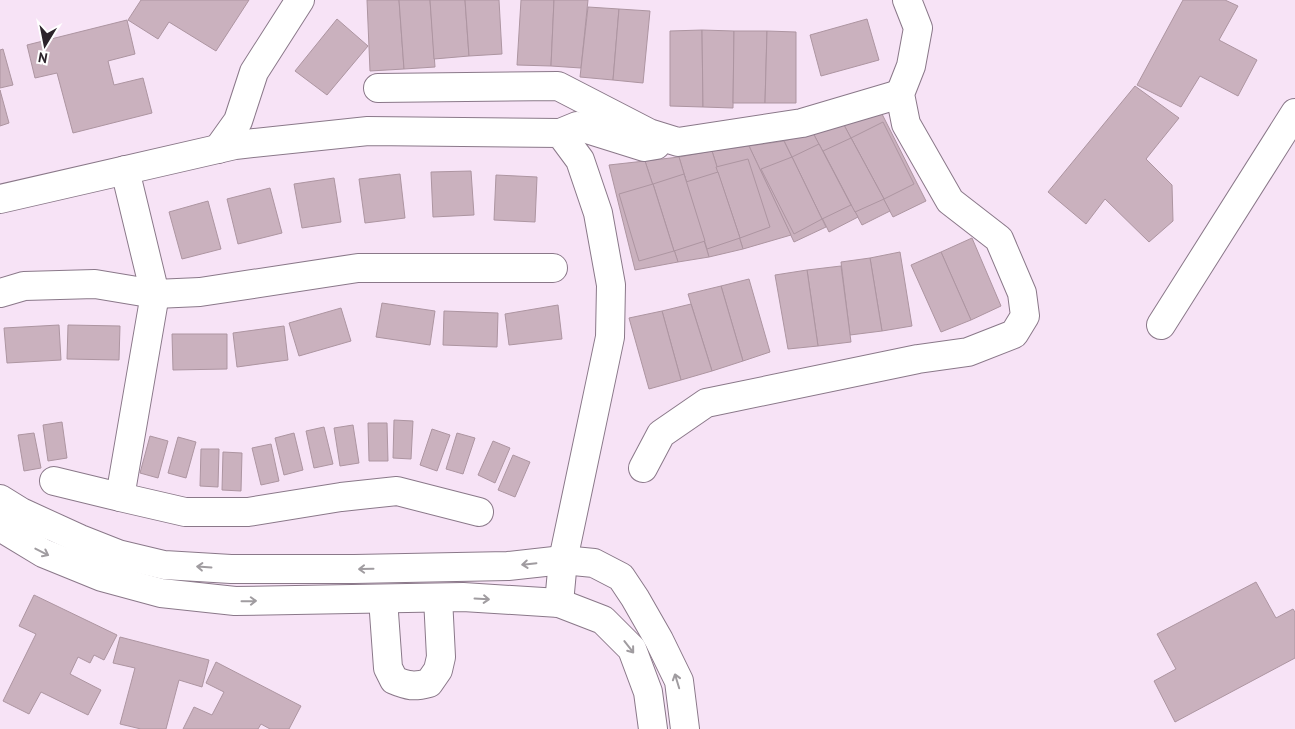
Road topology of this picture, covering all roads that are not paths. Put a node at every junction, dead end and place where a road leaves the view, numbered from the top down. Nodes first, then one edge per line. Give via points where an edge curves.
1 (300, 0) edge
2 (907, 0) edge
3 (378, 88) dead end
4 (900, 94) junction
5 (1295, 113) edge
6 (560, 133) junction
7 (678, 142) junction
8 (218, 149) junction
9 (125, 170) junction
10 (0, 199) edge
11 (553, 268) dead end
12 (0, 293) edge
13 (155, 294) junction
14 (1161, 325) dead end
15 (643, 468) dead end
16 (54, 481) dead end
17 (120, 497) junction
18 (0, 499) edge
19 (479, 512) dead end
20 (0, 527) edge
21 (563, 560) junction
22 (438, 598) junction
23 (383, 599) junction
24 (559, 603) junction
25 (653, 729) edge
26 (685, 729) edge

1 - 8 street via 254,72 238,121
2 - 4 street via 918,28 911,66
3 - 7 street via 558,86 649,133
4 - 7 street via 802,123
4 - 15 street via 906,124 950,201 999,239 1022,293 1025,316 1014,334 968,352 918,359 706,403 661,434
5 - 14 street
6 - 7 street via 577,126 644,147
6 - 8 street via 368,131
6 - 21 street via 580,160 598,214 611,285 610,337
8 - 9 street
9 - 10 street
9 - 13 street
11 - 13 street via 358,268 200,292
12 - 13 street via 24,286 95,284
13 - 17 street
16 - 17 street
17 - 19 street via 185,512 248,512 397,491
21 -> 18 street via 508,566 345,569 231,569 164,565 118,554 80,539
20 -> 23 street via 43,553 102,577 161,593 234,601
21 - 24 street
26 -> 21 street via 679,681 636,598 621,577 594,563
22 - 23 street
22 - 23 street via 441,656 438,670 429,683 415,687 394,680 388,668
22 -> 24 street
24 -> 25 street via 603,620 632,649 648,692

